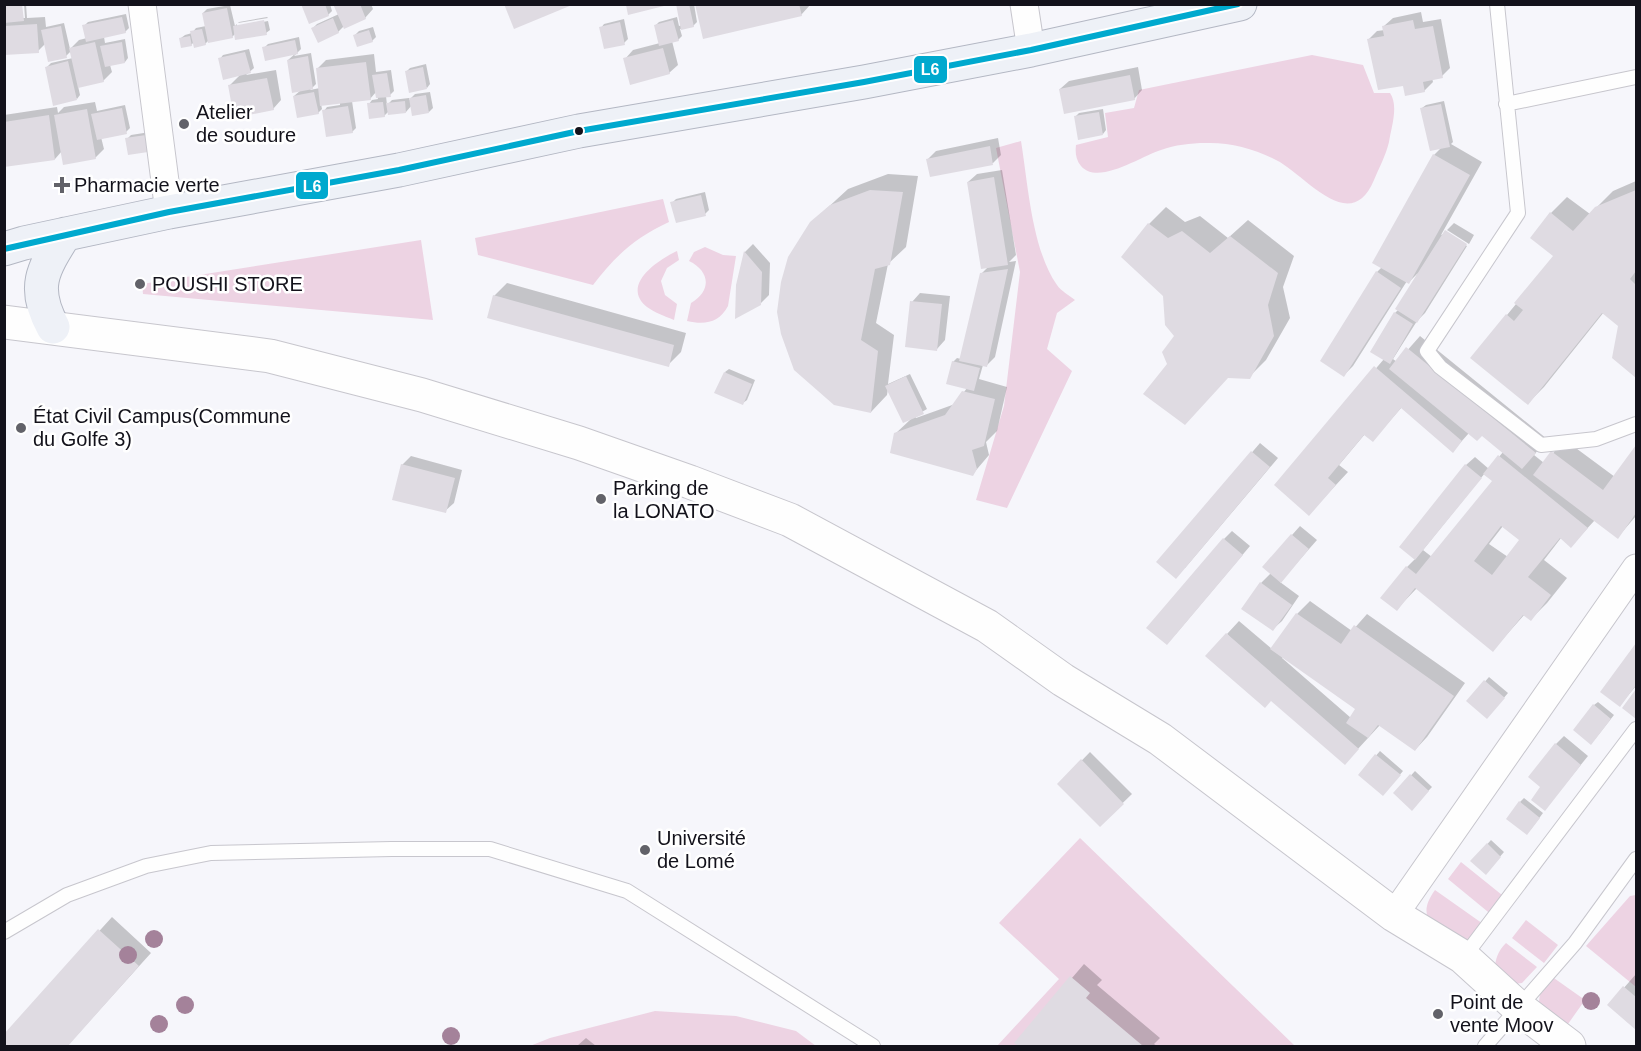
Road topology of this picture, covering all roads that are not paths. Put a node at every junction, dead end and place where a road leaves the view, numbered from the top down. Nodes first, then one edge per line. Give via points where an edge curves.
1 (142, 4) edge
2 (1024, 4) edge
3 (1240, 4) edge
4 (1497, 4) edge
5 (1031, 50) junction
6 (1636, 77) edge
7 (1506, 104) junction
8 (169, 212) junction
9 (65, 234) junction
10 (11, 245) edge
11 (4, 322) edge
12 (53, 327) junction
13 (1636, 424) edge
14 (1636, 568) edge
15 (1636, 729) edge
16 (1636, 859) edge
17 (1394, 915) junction
18 (4, 932) edge
19 (1463, 957) junction
20 (1519, 1008) junction
21 (873, 1047) edge
22 (1485, 1047) edge
23 (1569, 1047) edge

1 - 8 street
2 - 5 street
3 - 5 main road
4 - 7 lane
5 - 8 main road via 579,131 399,170
6 - 7 lane
7 - 13 lane via 1518,213 1427,351 1440,368 1540,446 1596,439
8 - 9 main road
9 - 10 main road
9 - 12 main road via 45,266 41,286 45,312
11 - 12 street
12 - 17 street via 270,356 422,395 579,443 790,520 987,626 1063,680 1160,739
14 - 17 street
15 - 19 lane
16 - 20 lane via 1575,943
17 - 19 street
18 - 21 lane via 67,895 146,866 211,853 490,849 627,891
19 - 20 street
20 - 22 lane
20 - 23 street

